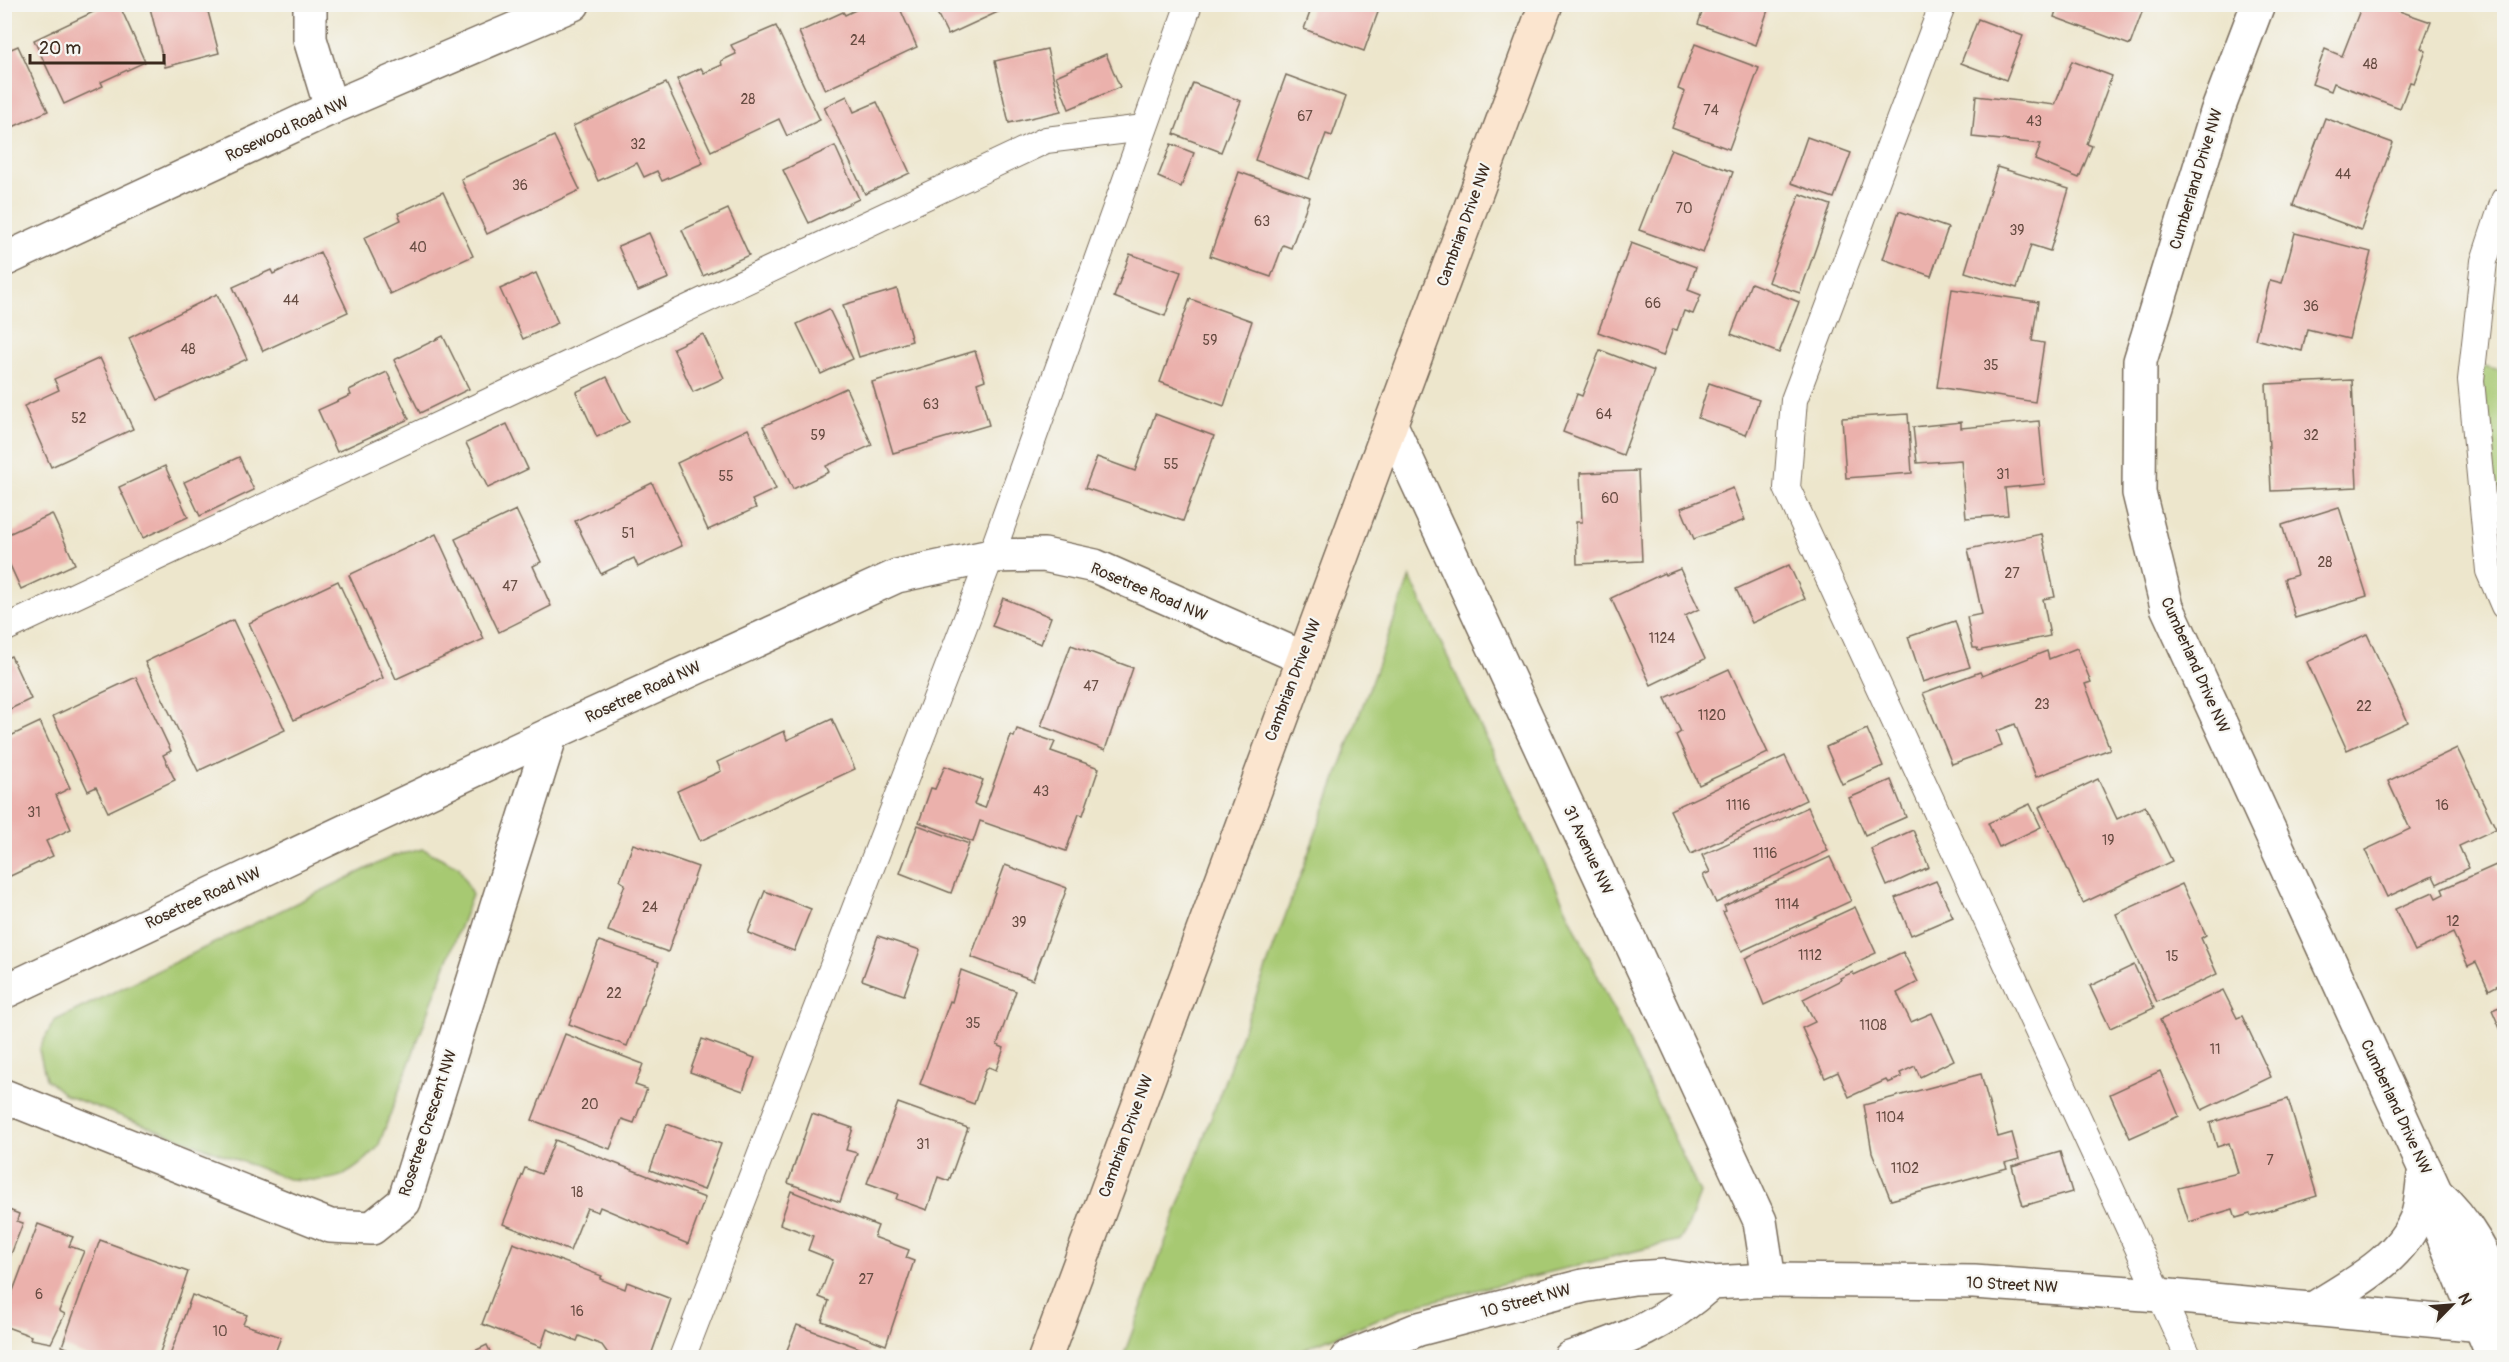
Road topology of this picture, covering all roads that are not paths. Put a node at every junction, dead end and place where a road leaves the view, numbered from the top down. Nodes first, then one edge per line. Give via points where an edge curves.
1 (310, 4) edge
2 (573, 4) edge
3 (1189, 4) edge
4 (1546, 4) edge
5 (1943, 4) edge
6 (2258, 4) edge
7 (331, 108) junction
8 (1144, 128) junction
9 (2505, 200) edge
10 (4, 260) edge
11 (1391, 425) junction
12 (991, 556) junction
13 (2505, 606) edge
14 (4, 629) edge
15 (1301, 657) junction
16 (551, 734) junction
17 (4, 992) edge
18 (4, 1096) edge
19 (2430, 1181) junction
20 (1769, 1280) junction
21 (1711, 1283) junction
22 (2159, 1294) junction
23 (2505, 1299) edge
24 (2313, 1309) junction
25 (2492, 1326) edge
26 (682, 1358) edge
27 (1045, 1358) edge
28 (1347, 1358) edge
29 (1570, 1358) edge
30 (2189, 1358) edge
31 (2494, 1358) edge

1 - 7 street via 310,39
2 - 7 street, Rosewood Road NW
3 - 8 lane
4 - 11 street, Cambrian Drive NW
5 - 22 lane via 1794,400 1787,488
6 - 19 street, Cumberland Drive NW via 2217,112 2140,361 2139,493 2167,607
7 - 10 street, Rosewood Road NW
8 - 12 lane
8 - 14 lane via 1046,141
9 - 13 lane via 2484,261 2471,380 2489,571
11 - 15 street, Cambrian Drive NW
11 - 20 street, 31 Avenue NW via 1760,1221
12 - 15 street, Rosetree Road NW via 1044,555 1095,566
12 - 16 street, Rosetree Road NW via 897,576
12 - 26 lane
15 - 27 street, Cambrian Drive NW
16 - 17 street, Rosetree Road NW
16 - 18 street, Rosetree Crescent NW via 404,1202 372,1228 330,1226
19 - 23 street, Cumberland Drive NW via 2482,1251
19 - 24 street via 2418,1215 2380,1266
19 - 25 street, Cumberland Drive NW via 2436,1219
20 - 21 street, 10 Street NW
20 - 22 street, 10 Street NW via 1974,1282
21 - 28 street, 10 Street NW via 1665,1276 1583,1286 1419,1329
21 - 29 street via 1679,1311 1644,1332
22 - 24 street, 10 Street NW
22 - 30 lane
24 - 25 street, 10 Street NW
25 - 31 street, Cumberland Drive NW

